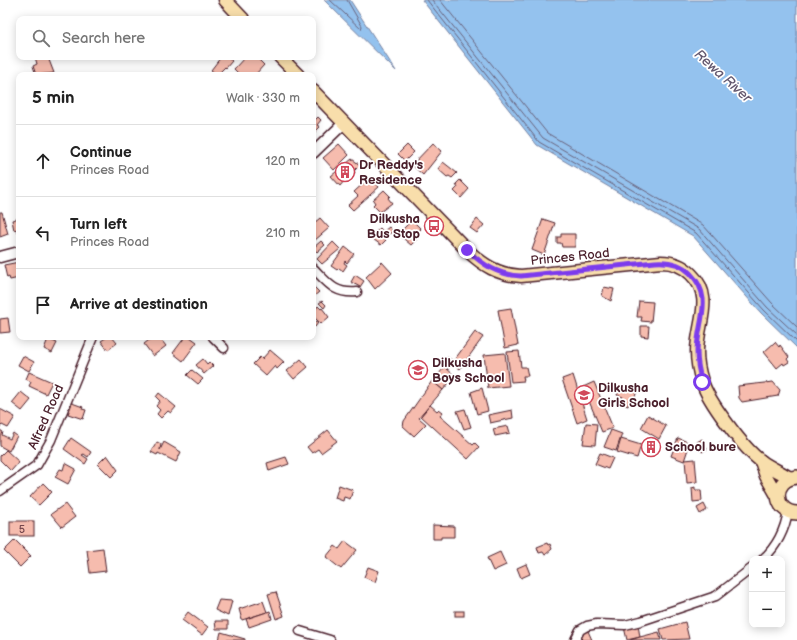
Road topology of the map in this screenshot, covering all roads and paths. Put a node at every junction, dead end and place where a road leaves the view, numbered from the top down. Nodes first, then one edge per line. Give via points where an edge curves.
1 (225, 0) edge
2 (241, 16) edge
3 (283, 60) edge
4 (295, 72) edge
5 (316, 94) edge
6 (344, 123) junction
7 (316, 150) edge
8 (16, 253) edge
9 (0, 257) edge
10 (316, 271) edge
11 (357, 292) dead end
12 (92, 340) edge
13 (216, 340) edge
14 (224, 348) dead end
15 (761, 461) junction
16 (794, 477) edge
17 (0, 492) edge
18 (778, 497) junction
19 (792, 512) edge
20 (766, 556) edge
21 (749, 570) edge
22 (300, 631) dead end
23 (330, 640) edge
24 (575, 640) edge

1 - 2 main road
3 - 4 main road
5 - 6 main road, Princes Road
6 - 7 street
6 - 15 main road, Princes Road via 471,254 498,272 521,276 661,262 673,263 687,270 701,286 703,293 697,350 702,382 722,416
8 - 9 street
10 - 11 street via 338,291
12 - 17 street, Alfred Road via 51,440 37,465
13 - 14 street
15 - 16 main road, Princes Road
15 - 18 main road, Princes Road
16 - 18 highway via 783,482
18 - 19 highway via 781,505
19 - 20 street via 776,545
21 - 24 street via 716,596 641,622 587,626 580,630
22 - 23 street

